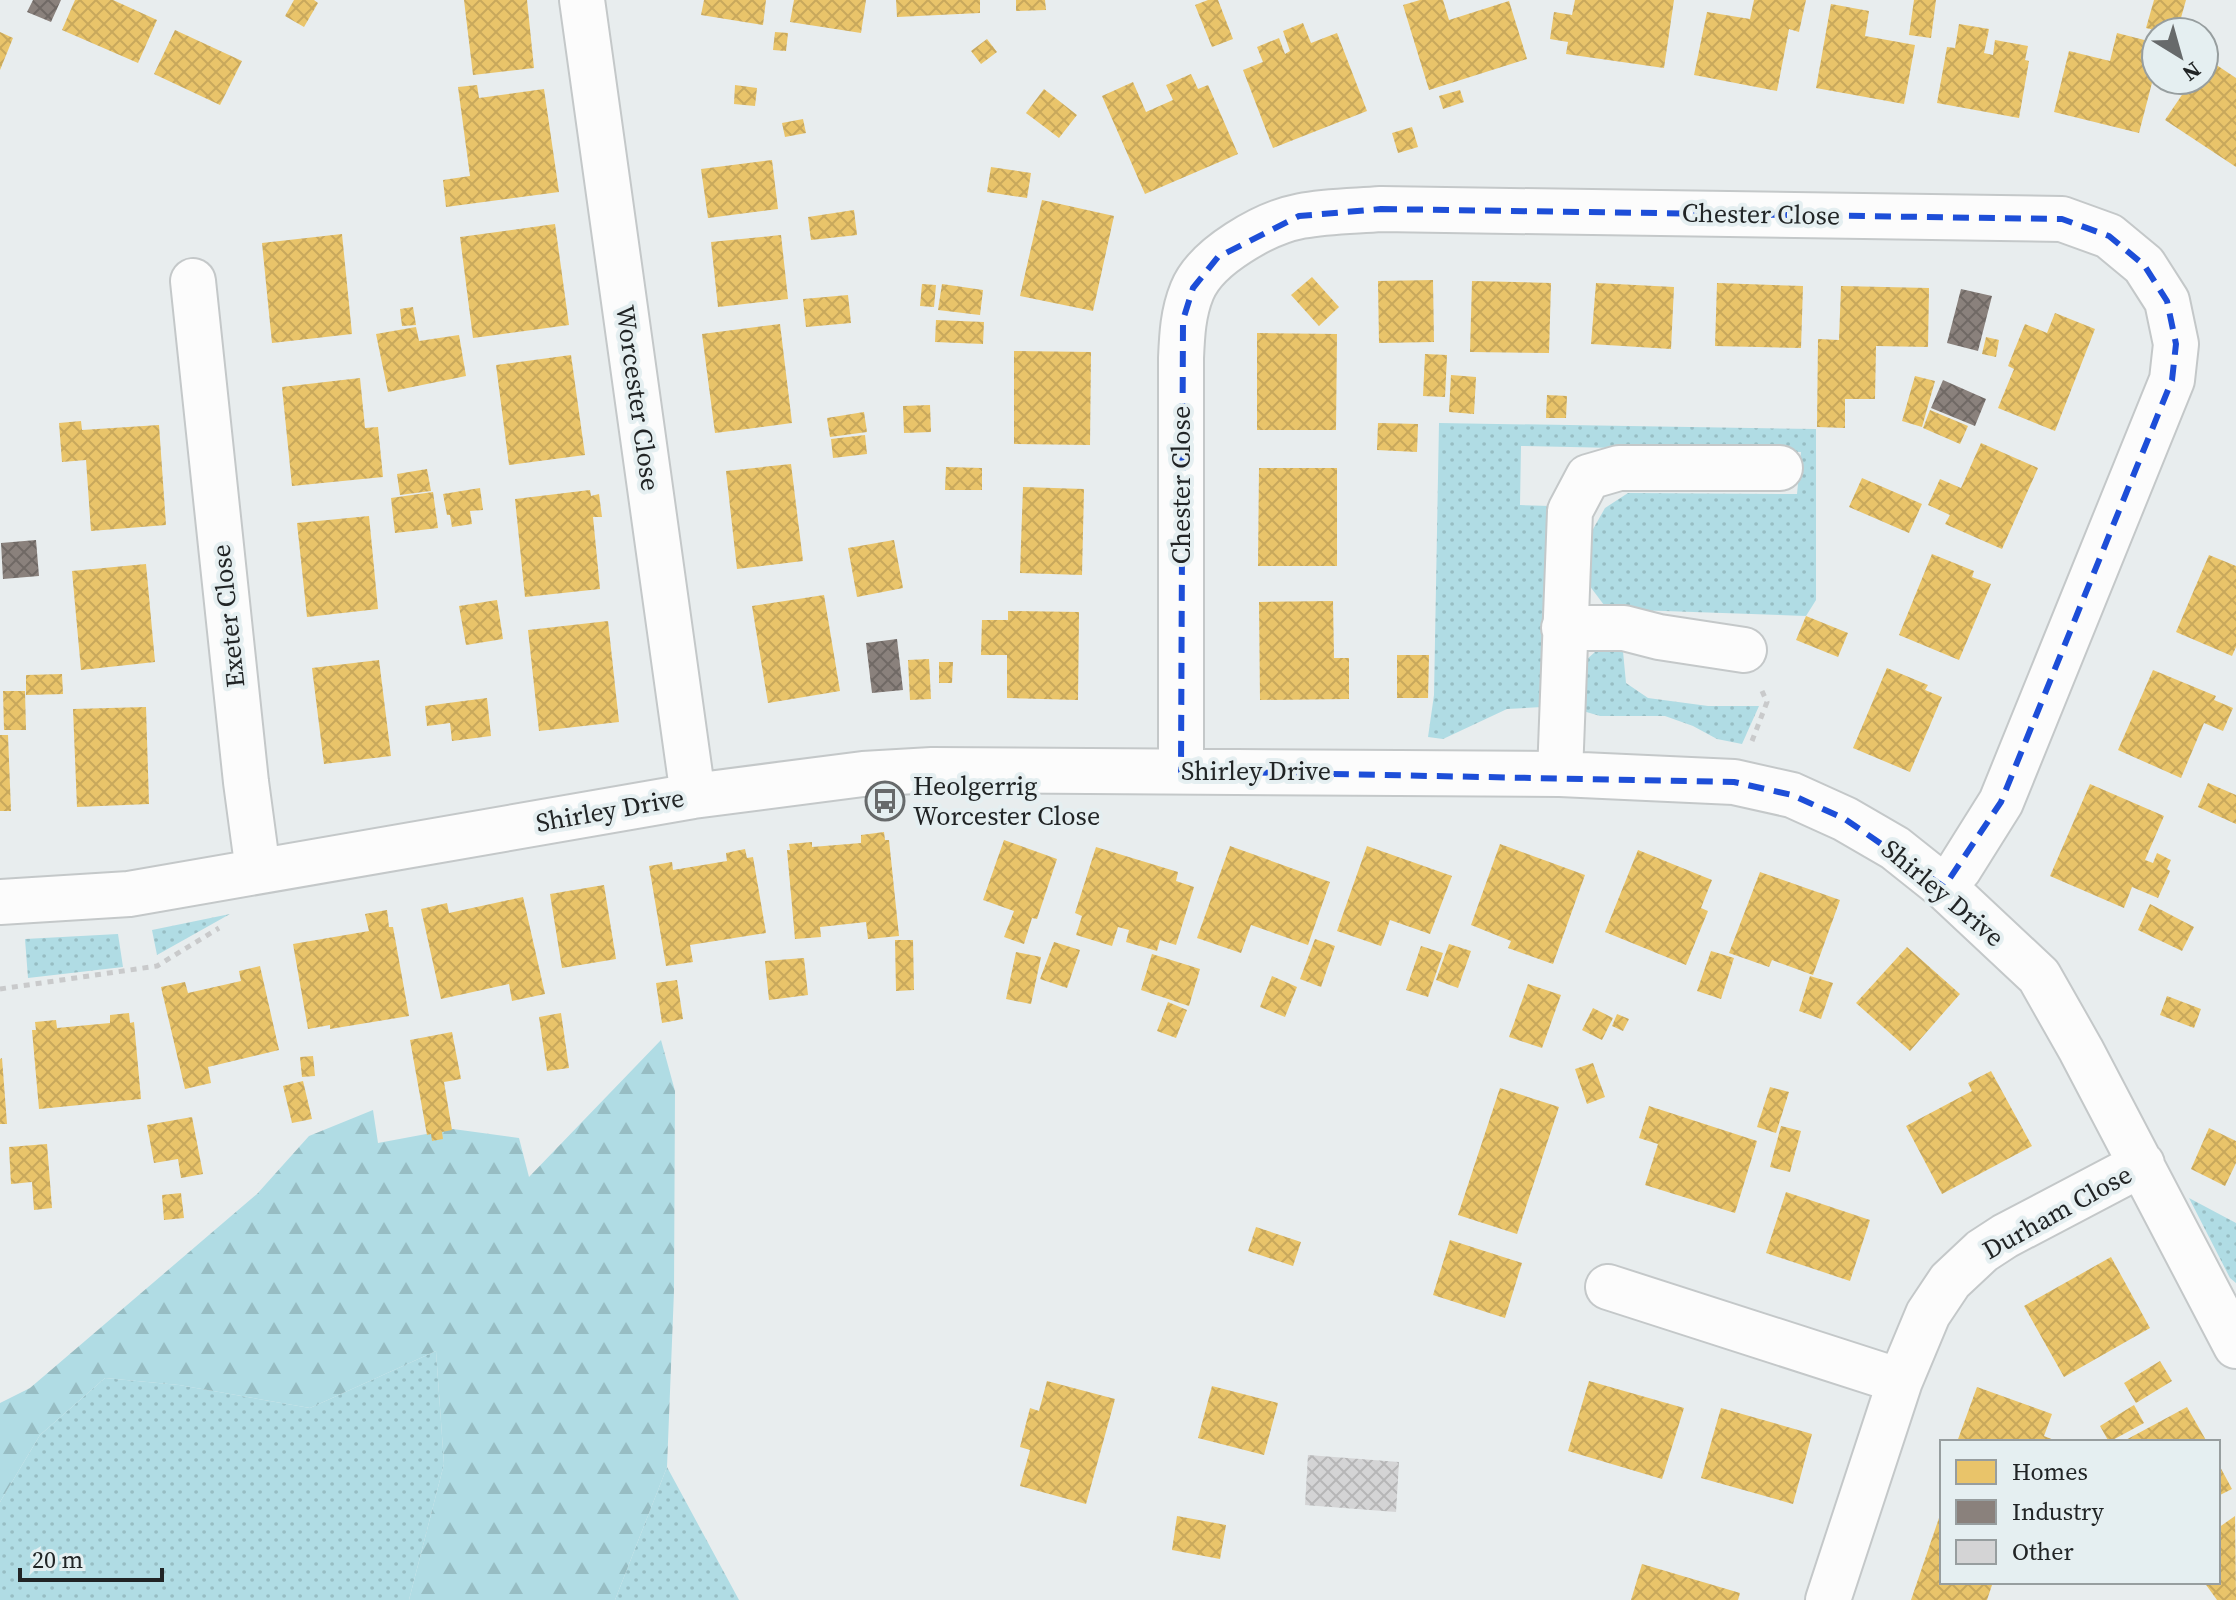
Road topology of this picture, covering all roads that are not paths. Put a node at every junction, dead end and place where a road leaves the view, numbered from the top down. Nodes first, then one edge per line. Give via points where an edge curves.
1 (582, 0) edge
2 (193, 281) dead end
3 (1780, 468) dead end
4 (1564, 628) junction
5 (1744, 650) dead end
6 (1181, 771) junction
7 (1560, 774) junction
8 (693, 796) junction
9 (258, 871) junction
10 (1944, 887) junction
11 (0, 902) edge
12 (2142, 1164) junction
13 (1608, 1287) dead end
14 (2236, 1346) edge
15 (1900, 1381) junction
16 (1828, 1600) edge

1 - 8 street, Worcester Close
2 - 9 street, Exeter Close via 184,362
3 - 4 street via 1619,468 1588,477 1570,511
4 - 5 street via 1624,628
4 - 7 street
6 - 7 street, Shirley Drive
6 - 8 street, Shirley Drive via 932,770
6 - 10 street, Chester Close via 1183,320 1193,288 1218,257 1251,235 1299,216 1381,209 2062,219 2109,236 2144,265 2167,301 2176,344 2172,380 2001,802
7 - 10 street, Shirley Drive via 1734,782 1792,795 1895,848
8 - 9 street, Shirley Drive
9 - 11 street, Shirley Drive via 129,894
10 - 12 street, Shirley Drive via 2039,976
12 - 14 street, Shirley Drive
12 - 15 street, Durham Close via 1982,1251 1950,1281 1928,1314
13 - 15 street
15 - 16 street, Durham Close

